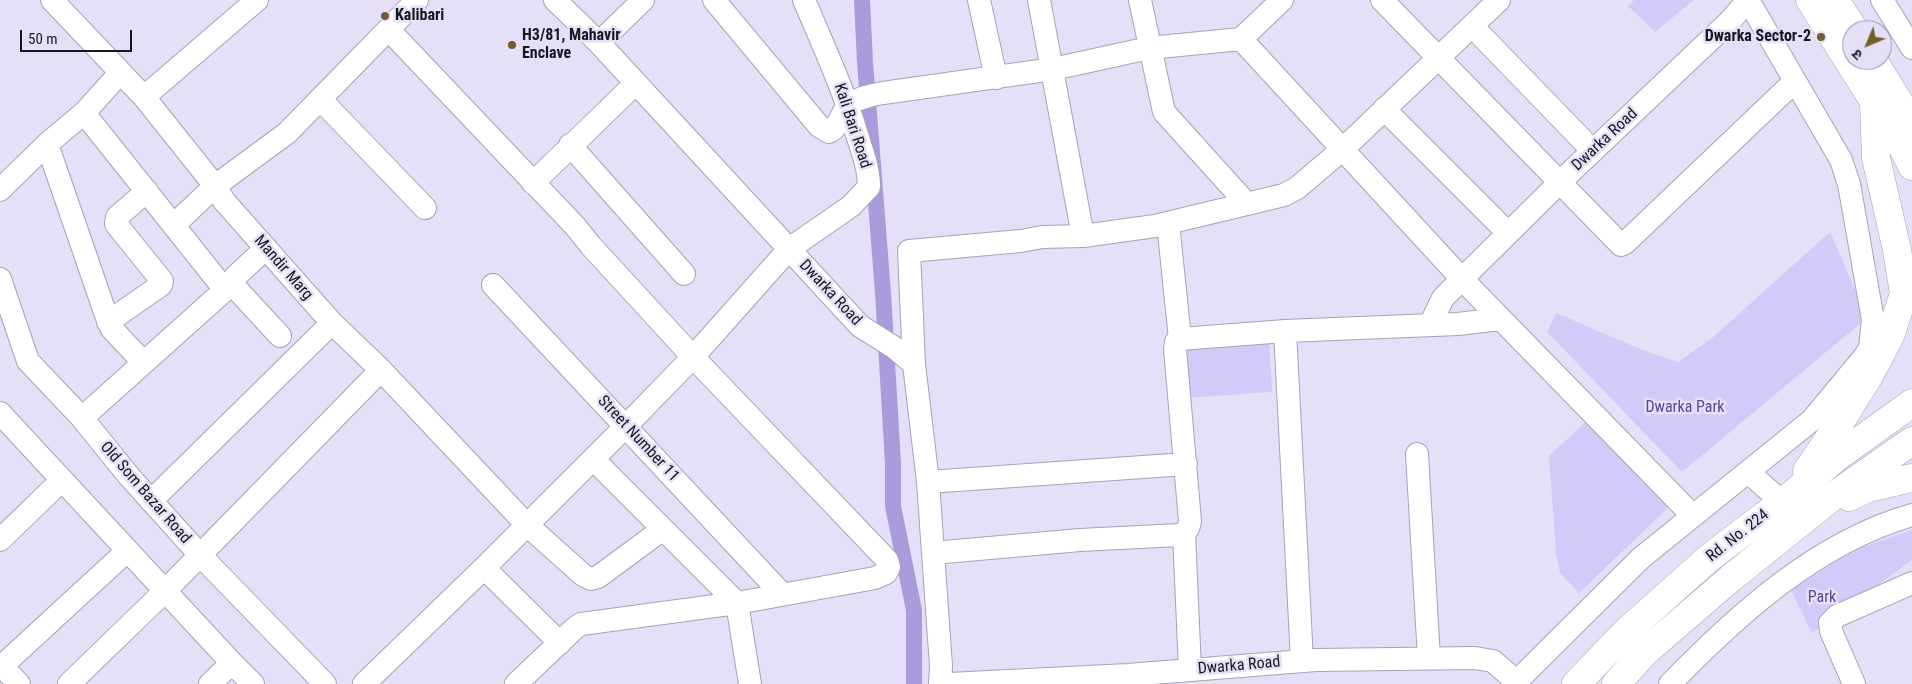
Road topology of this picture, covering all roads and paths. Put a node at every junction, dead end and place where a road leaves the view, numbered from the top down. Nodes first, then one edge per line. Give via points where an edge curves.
1 (52, 0) edge
2 (257, 0) edge
3 (418, 0) edge
4 (556, 0) edge
5 (643, 0) edge
6 (714, 0) edge
7 (804, 0) edge
8 (979, 0) edge
9 (1039, 0) edge
10 (1140, 0) edge
11 (1282, 0) edge
12 (1382, 0) edge
13 (1499, 0) edge
14 (1748, 0) edge
15 (1810, 0) edge
16 (1836, 0) edge
17 (1882, 0) edge
18 (1848, 20) edge
19 (1472, 26) junction
20 (389, 30) junction
21 (1241, 39) junction
22 (598, 43) junction
23 (1149, 48) junction
24 (1912, 48) edge
25 (1440, 57) junction
26 (1053, 69) junction
27 (1879, 70) edge
28 (120, 74) junction
29 (996, 78) junction
30 (1794, 82) junction
31 (636, 84) junction
32 (144, 97) junction
33 (320, 99) junction
34 (866, 99) junction
35 (1874, 102) junction
36 (1384, 109) junction
37 (84, 113) junction
38 (1912, 124) edge
39 (47, 144) junction
40 (570, 145) junction
41 (1343, 149) junction
42 (1593, 151) junction
43 (1912, 166) edge
44 (533, 182) junction
45 (1560, 182) junction
46 (215, 186) junction
47 (0, 190) edge
48 (147, 191) junction
49 (1247, 204) junction
50 (425, 208) dead end
51 (1168, 223) junction
52 (174, 224) junction
53 (1508, 233) junction
54 (1083, 236) junction
55 (266, 248) junction
56 (789, 249) junction
57 (684, 274) dead end
58 (0, 279) edge
59 (1462, 279) junction
60 (493, 284) dead end
61 (228, 286) junction
62 (1500, 319) junction
63 (108, 322) junction
64 (332, 323) junction
65 (1430, 325) junction
66 (1285, 331) junction
67 (280, 336) dead end
68 (1180, 339) junction
69 (693, 357) junction
70 (143, 362) junction
71 (914, 364) junction
72 (381, 370) junction
73 (1912, 403) edge
74 (82, 418) junction
75 (3, 422) edge
76 (627, 426) junction
77 (1912, 441) edge
78 (1417, 454) dead end
79 (593, 459) junction
80 (1186, 464) junction
81 (1748, 472) junction
82 (1912, 478) edge
83 (62, 480) junction
84 (928, 482) junction
85 (1785, 499) junction
86 (151, 502) junction
87 (1912, 515) edge
88 (1693, 516) junction
89 (1807, 519) junction
90 (527, 526) junction
91 (663, 529) junction
92 (1184, 533) junction
93 (0, 540) edge
94 (127, 551) junction
95 (933, 553) junction
96 (200, 555) junction
97 (484, 568) junction
98 (1912, 583) edge
99 (165, 591) junction
100 (782, 594) junction
101 (737, 602) junction
102 (560, 643) junction
103 (1429, 658) junction
104 (1302, 661) junction
105 (232, 663) junction
106 (1, 665) edge
107 (1190, 670) junction
108 (1516, 683) edge
109 (19, 684) edge
110 (69, 684) edge
111 (210, 684) edge
112 (253, 684) edge
113 (326, 684) edge
114 (364, 684) edge
115 (516, 684) edge
116 (750, 684) edge
117 (940, 684) edge
118 (949, 684) edge
119 (1576, 684) edge
120 (1616, 684) edge
121 (1670, 684) edge
122 (1854, 684) edge

1 - 28 street, Mandir Marg
2 - 32 street
3 - 20 street
4 - 22 street, Dwarka Road
5 - 22 street
6 - 34 street via 824,130 836,129
7 - 34 street, Kali Bari Road
8 - 29 street
9 - 26 street
10 - 23 street
11 - 21 street
12 - 25 street
13 - 19 street
14 - 30 street
14 - 42 street, Dwarka Road
15 - 35 main road
16 - 18 main road
17 - 24 street
19 - 25 street
19 - 42 street
20 - 33 street
20 - 44 street
21 - 23 street
21 - 41 street
22 - 31 street, Dwarka Road
23 - 26 street
23 - 49 street via 1166,116
25 - 36 street
25 - 45 street
26 - 29 street
26 - 54 street
27 - 38 main road
28 - 32 street, Mandir Marg
28 - 37 street
29 - 34 street
30 - 45 street via 1621,245
30 - 81 street via 1841,160 1849,184 1873,320 1872,337 1870,348 1860,363 1820,412
31 - 40 street
31 - 56 street, Dwarka Road
32 - 46 street, Mandir Marg
33 - 46 street via 287,133
33 - 50 street
34 - 56 street, Kali Bari Road via 862,150 869,187 851,206
35 - 43 main road
35 - 85 main road via 1876,158 1904,294 1890,336 1870,374
36 - 41 street
36 - 53 street
37 - 39 street
37 - 48 street
39 - 47 street
39 - 63 street
40 - 44 street
40 - 57 street
41 - 49 street via 1289,193
41 - 59 street
42 - 45 street, Dwarka Road
44 - 69 street
45 - 53 street, Dwarka Road
46 - 52 street
46 - 55 street, Mandir Marg via 224,201
48 - 52 street
48 - 63 street via 117,217 116,224 162,281 161,285
49 - 51 street
51 - 54 street
51 - 68 street
52 - 61 street
53 - 59 street, Dwarka Road
54 - 71 street via 1042,237 908,251
55 - 61 street
55 - 64 street, Mandir Marg
56 - 69 street
56 - 71 street, Dwarka Road via 860,326
58 - 74 street, Old Som Bazar Road via 28,361
59 - 62 street
59 - 65 street, Dwarka Road via 1443,298
60 - 76 street, Street Number 11
61 - 67 street
61 - 70 street
62 - 65 street
62 - 88 street
63 - 70 street
64 - 72 street, Mandir Marg
64 - 86 street
65 - 66 street
66 - 68 street
66 - 104 street
68 - 80 street via 1175,349
69 - 76 street
69 - 100 street via 887,560 889,567 886,573 875,578
70 - 74 street
71 - 84 street
72 - 90 street, Mandir Marg
72 - 96 street
73 - 85 main road, Rd. No. 224
74 - 86 street, Old Som Bazar Road
75 - 83 street
76 - 79 street
76 - 100 street, Street Number 11
77 - 89 main road, Rd. No. 224 via 1832,497
78 - 103 street
79 - 90 street
79 - 91 street
80 - 84 street
80 - 92 street via 1190,527
81 - 85 street
81 - 88 street
82 - 89 main road via 1868,488
83 - 93 street
83 - 94 street
84 - 95 street
85 - 119 main road, Rd. No. 224 via 1709,558 1627,631
86 - 96 street, Old Som Bazar Road
87 - 121 street via 1848,540 1820,557 1711,642
88 - 108 street via 1619,578
89 - 120 main road, Rd. No. 224 via 1731,578 1644,653
90 - 91 street, Mandir Marg via 591,579
90 - 97 street
91 - 101 street
92 - 95 street
92 - 107 street
94 - 99 street
94 - 106 street
95 - 117 street
96 - 99 street
96 - 113 street, Old Som Bazar Road
97 - 102 street
97 - 114 street
98 - 122 street via 1837,616 1830,623
99 - 105 street
99 - 110 street
100 - 101 street
101 - 102 street via 581,624
101 - 116 street
102 - 115 street
103 - 104 street, Dwarka Road
103 - 108 street, Dwarka Road via 1493,660
104 - 107 street, Dwarka Road
105 - 111 street
105 - 112 street
106 - 109 street
107 - 118 street, Dwarka Road

